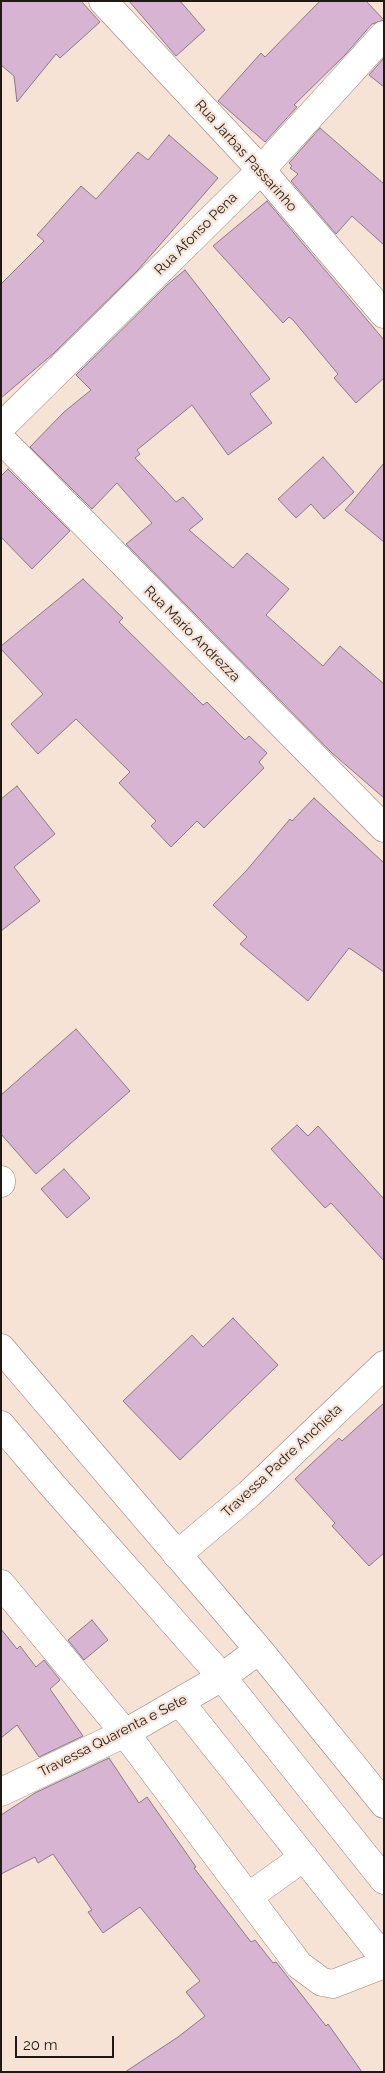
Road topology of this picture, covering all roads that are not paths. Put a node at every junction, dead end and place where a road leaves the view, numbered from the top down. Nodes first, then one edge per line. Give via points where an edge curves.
1 (103, 1) edge
2 (384, 35) edge
3 (261, 170) junction
4 (384, 314) edge
5 (1, 426) edge
6 (1, 439) edge
7 (384, 828) edge
8 (1, 1348) edge
9 (384, 1365) edge
10 (1, 1424) edge
11 (177, 1555) junction
12 (1, 1584) edge
13 (259, 1650) junction
14 (222, 1676) junction
15 (180, 1702) junction
16 (125, 1733) junction
17 (1, 1792) edge
18 (384, 1804) edge
19 (304, 1857) junction
20 (384, 1880) edge
21 (248, 1897) junction
22 (384, 1958) edge
23 (384, 1964) edge

1 - 3 street, Rua Jarbas Passarinho
2 - 3 street, Rua Afonso Pena
3 - 4 street, Rua Jarbas Passarinho
3 - 5 street, Rua Afonso Pena
6 - 7 street, Rua Mario Andrezza
8 - 11 street
9 - 11 street, Travessa Padre Anchieta via 249,1494
10 - 14 street
11 - 13 street
12 - 16 street
13 - 14 street, Travessa Quarenta e Sete
13 - 18 street
14 - 15 street, Travessa Quarenta e Sete
14 - 20 street
15 - 16 street, Travessa Quarenta e Sete
15 - 19 street
16 - 17 street, Travessa Quarenta e Sete
16 - 21 street
19 - 21 street
19 - 22 street
21 - 23 street via 300,1965 322,1982 333,1984

